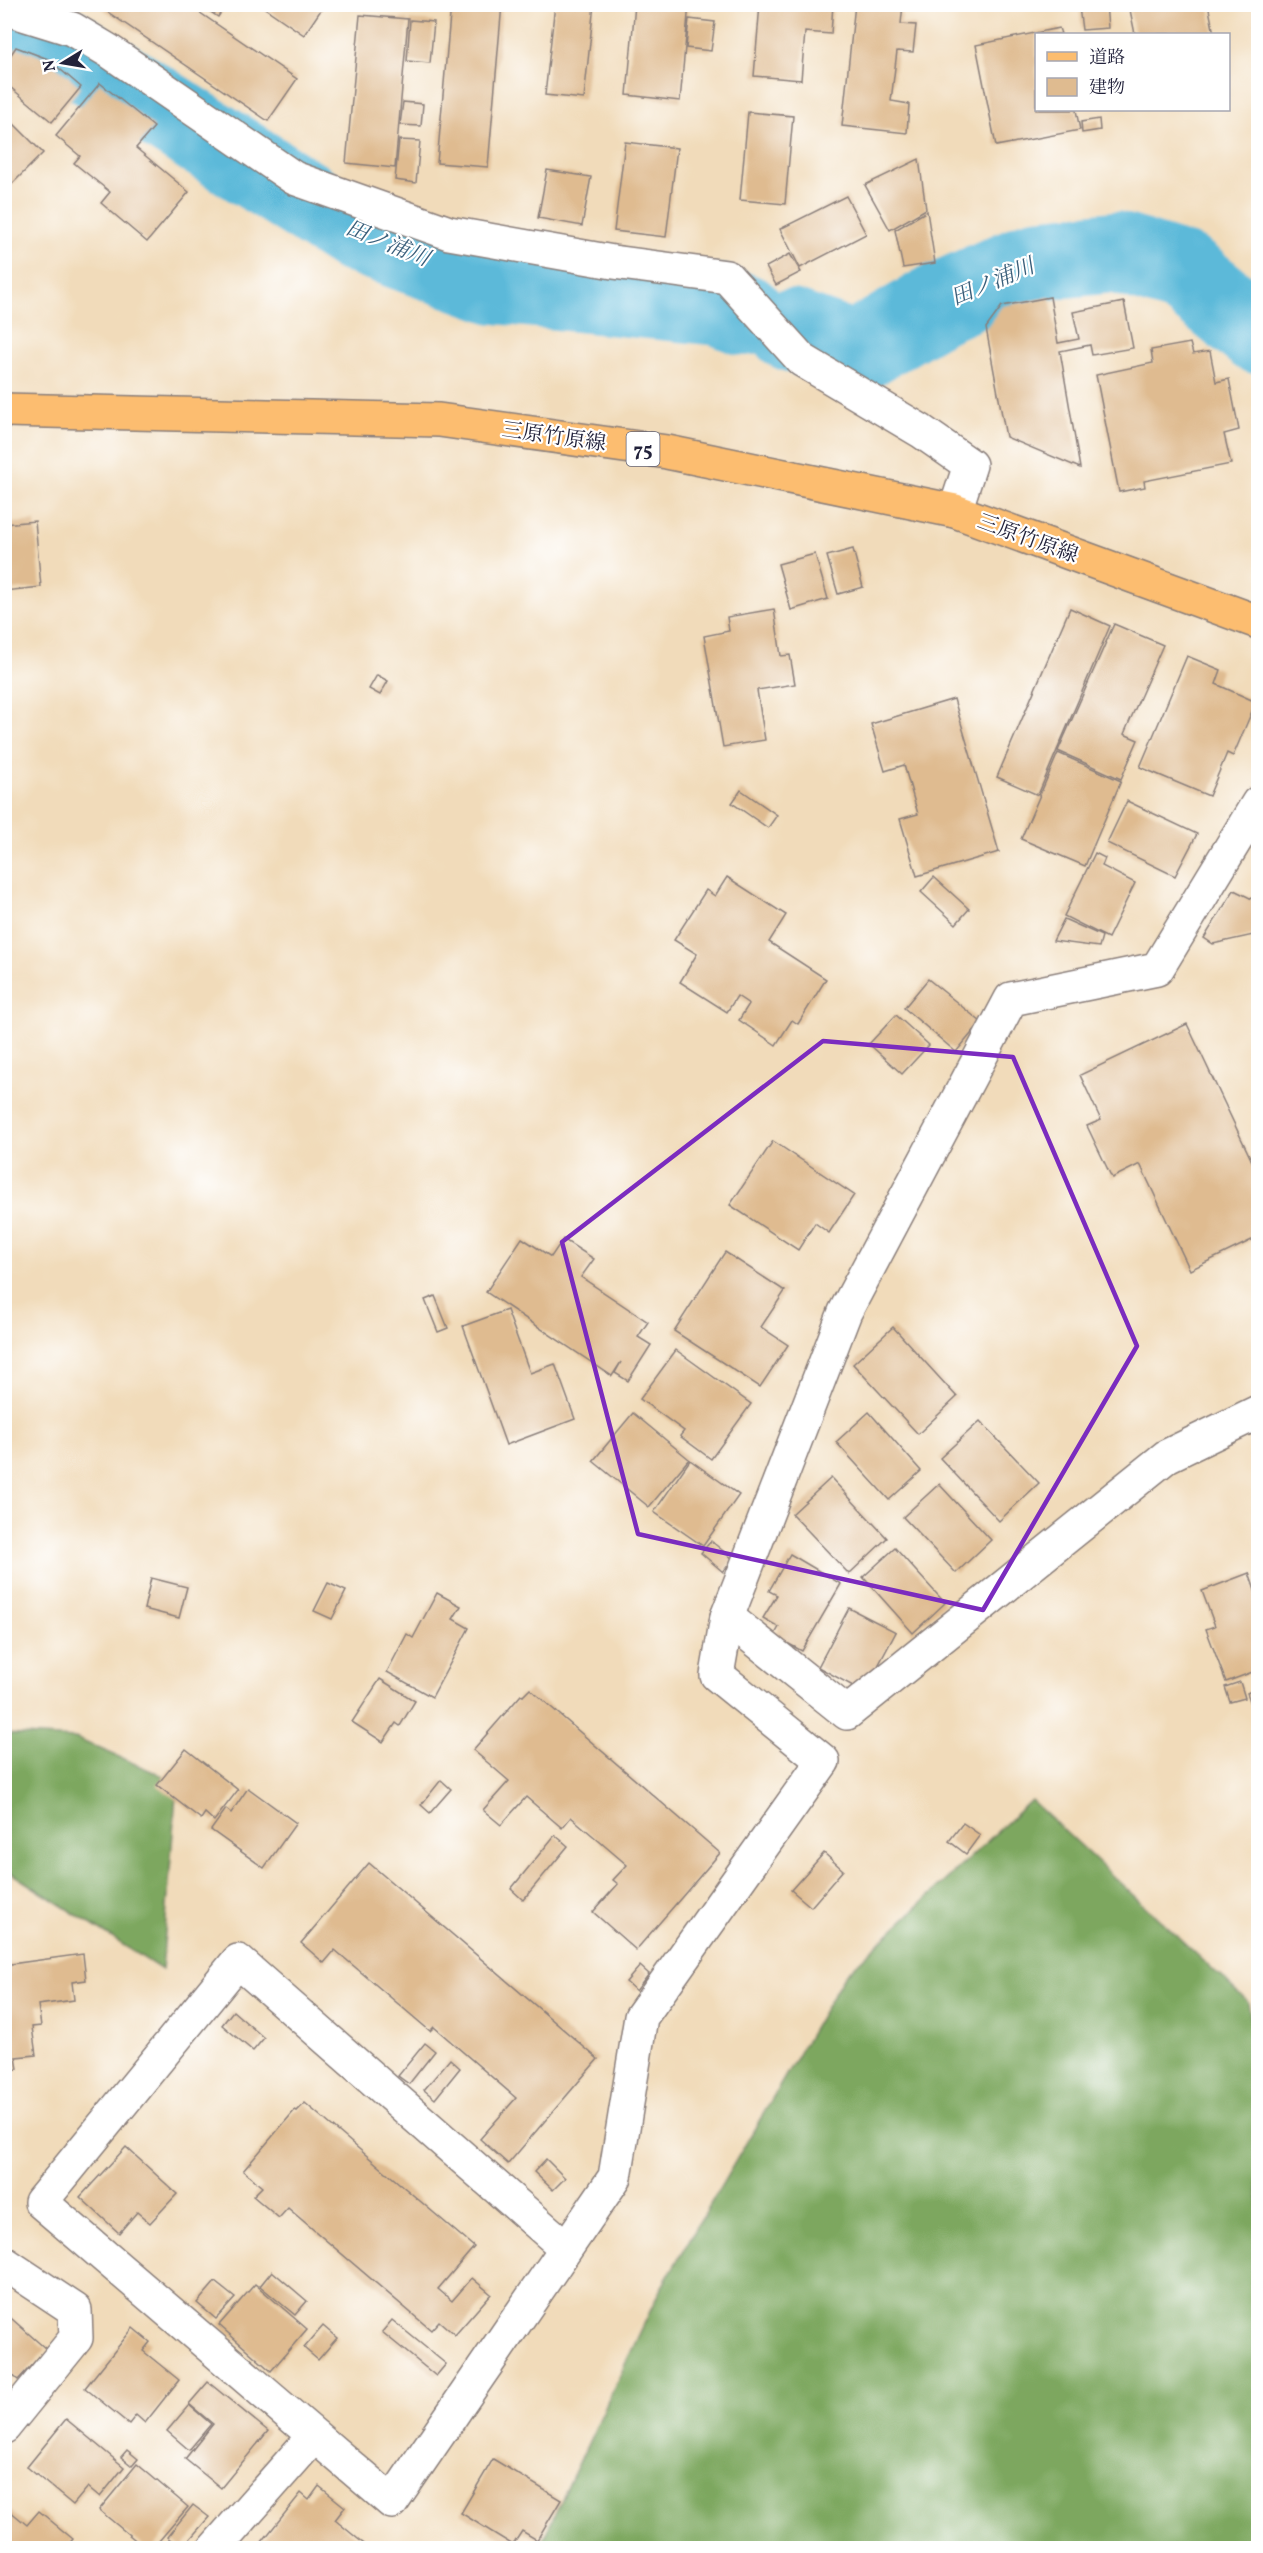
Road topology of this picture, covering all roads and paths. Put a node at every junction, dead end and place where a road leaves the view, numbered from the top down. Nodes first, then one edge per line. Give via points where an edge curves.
1 (4, 8) edge
2 (4, 410) edge
3 (955, 511) junction
4 (1258, 622) edge
5 (1258, 803) edge
6 (1258, 1412) edge
7 (728, 1617) junction
8 (566, 2248) junction
9 (4, 2262) edge
10 (4, 2427) edge
11 (314, 2436) junction
12 (215, 2548) edge

1 - 3 street via 57,25 109,51 294,178 449,233 613,262 727,277 801,360 921,430 969,465
2 - 3 main road, 三原竹原線 / 75 via 439,420 667,452
3 - 4 main road, 三原竹原線 / 75
5 - 7 street via 1157,969 1011,999 845,1312
6 - 7 street via 1167,1456 847,1713
7 - 8 street via 717,1675 823,1761 641,2017 615,2177
8 - 11 street via 392,2502
8 - 11 street via 238,1961 41,2202
9 - 10 street via 75,2310 76,2338
11 - 12 street

